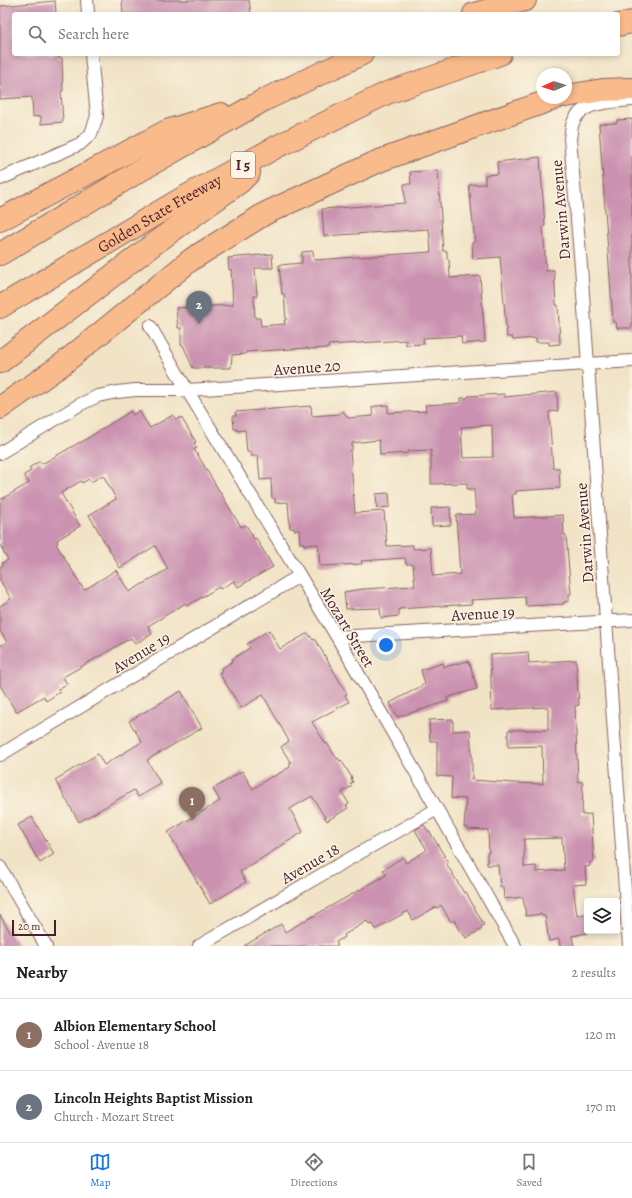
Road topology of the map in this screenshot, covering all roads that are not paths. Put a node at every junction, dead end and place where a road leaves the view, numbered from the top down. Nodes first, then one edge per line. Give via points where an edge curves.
1 (87, 0) edge
2 (525, 0) edge
3 (88, 12) edge
4 (481, 12) edge
5 (632, 22) edge
6 (620, 25) edge
7 (91, 56) edge
8 (358, 56) edge
9 (494, 56) edge
10 (632, 89) edge
11 (572, 95) edge
12 (264, 100) junction
13 (632, 100) edge
14 (539, 104) edge
15 (280, 145) junction
16 (0, 179) edge
17 (0, 220) edge
18 (0, 254) edge
19 (0, 307) edge
20 (150, 326) dead end
21 (632, 361) edge
22 (0, 362) edge
23 (587, 365) junction
24 (187, 390) junction
25 (0, 408) edge
26 (0, 454) edge
27 (299, 576) junction
28 (632, 620) edge
29 (606, 622) junction
30 (337, 637) junction
31 (0, 755) edge
32 (437, 809) junction
33 (0, 867) edge
34 (46, 946) edge
35 (199, 946) edge
36 (515, 946) edge
37 (629, 946) edge

1 - 3 street
2 - 4 highway
5 - 6 highway
7 - 16 street via 97,116 91,134 80,144
8 - 12 highway
9 - 15 highway, Golden State Freeway / I 5 via 387,93
10 - 11 highway
12 - 17 highway via 167,131
12 - 18 highway
13 - 23 street, Darwin Avenue via 591,106 583,110 571,126
14 - 25 highway via 378,161 266,213 192,259 60,366
15 - 19 highway, Golden State Freeway / I 5 via 181,199
15 - 22 highway via 240,182 155,243
20 - 24 street, Mozart Street
21 - 23 street, Avenue 20
23 - 24 street, Avenue 20
23 - 29 street, Darwin Avenue
24 - 26 street, Avenue 20 via 136,390 98,396
24 - 27 street, Mozart Street
27 - 30 street, Mozart Street
27 - 31 street, Avenue 19
28 - 29 street, Avenue 19
29 - 30 street, Avenue 19
29 - 37 street, Darwin Avenue
30 - 32 street, Mozart Street
32 - 35 street, Avenue 18
32 - 36 street, Mozart Street
33 - 34 street

